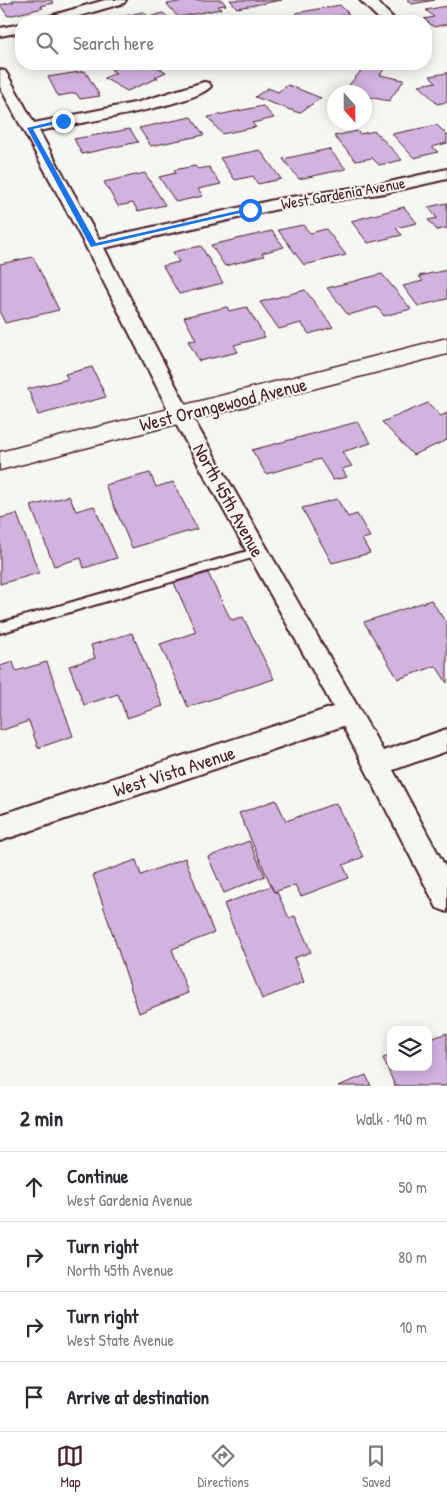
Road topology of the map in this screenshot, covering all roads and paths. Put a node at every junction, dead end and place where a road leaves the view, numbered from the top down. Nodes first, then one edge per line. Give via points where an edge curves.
1 (119, 0) edge
2 (367, 0) edge
3 (68, 15) edge
4 (383, 15) edge
5 (15, 29) edge
6 (0, 32) edge
7 (0, 74) edge
8 (204, 86) dead end
9 (30, 128) junction
10 (447, 174) edge
11 (94, 246) junction
12 (447, 346) edge
13 (181, 415) junction
14 (0, 462) edge
15 (258, 552) junction
16 (0, 628) edge
17 (349, 714) junction
18 (447, 740) edge
19 (376, 765) junction
20 (0, 828) edge
21 (447, 898) edge

1 - 3 street
2 - 4 street
5 - 6 street
7 - 9 street, North 45th Avenue
8 - 9 street via 160,102
9 - 11 street, North 45th Avenue
10 - 11 street, West Gardenia Avenue via 385,188 278,204
11 - 13 street, North 45th Avenue
12 - 13 street, West Orangewood Avenue
13 - 14 street, West Orangewood Avenue
13 - 15 street, North 45th Avenue
15 - 16 lane
15 - 17 street, North 45th Avenue
17 - 19 street, North 45th Avenue
17 - 20 street, West Vista Avenue
18 - 19 street
19 - 21 street, North 45th Avenue

